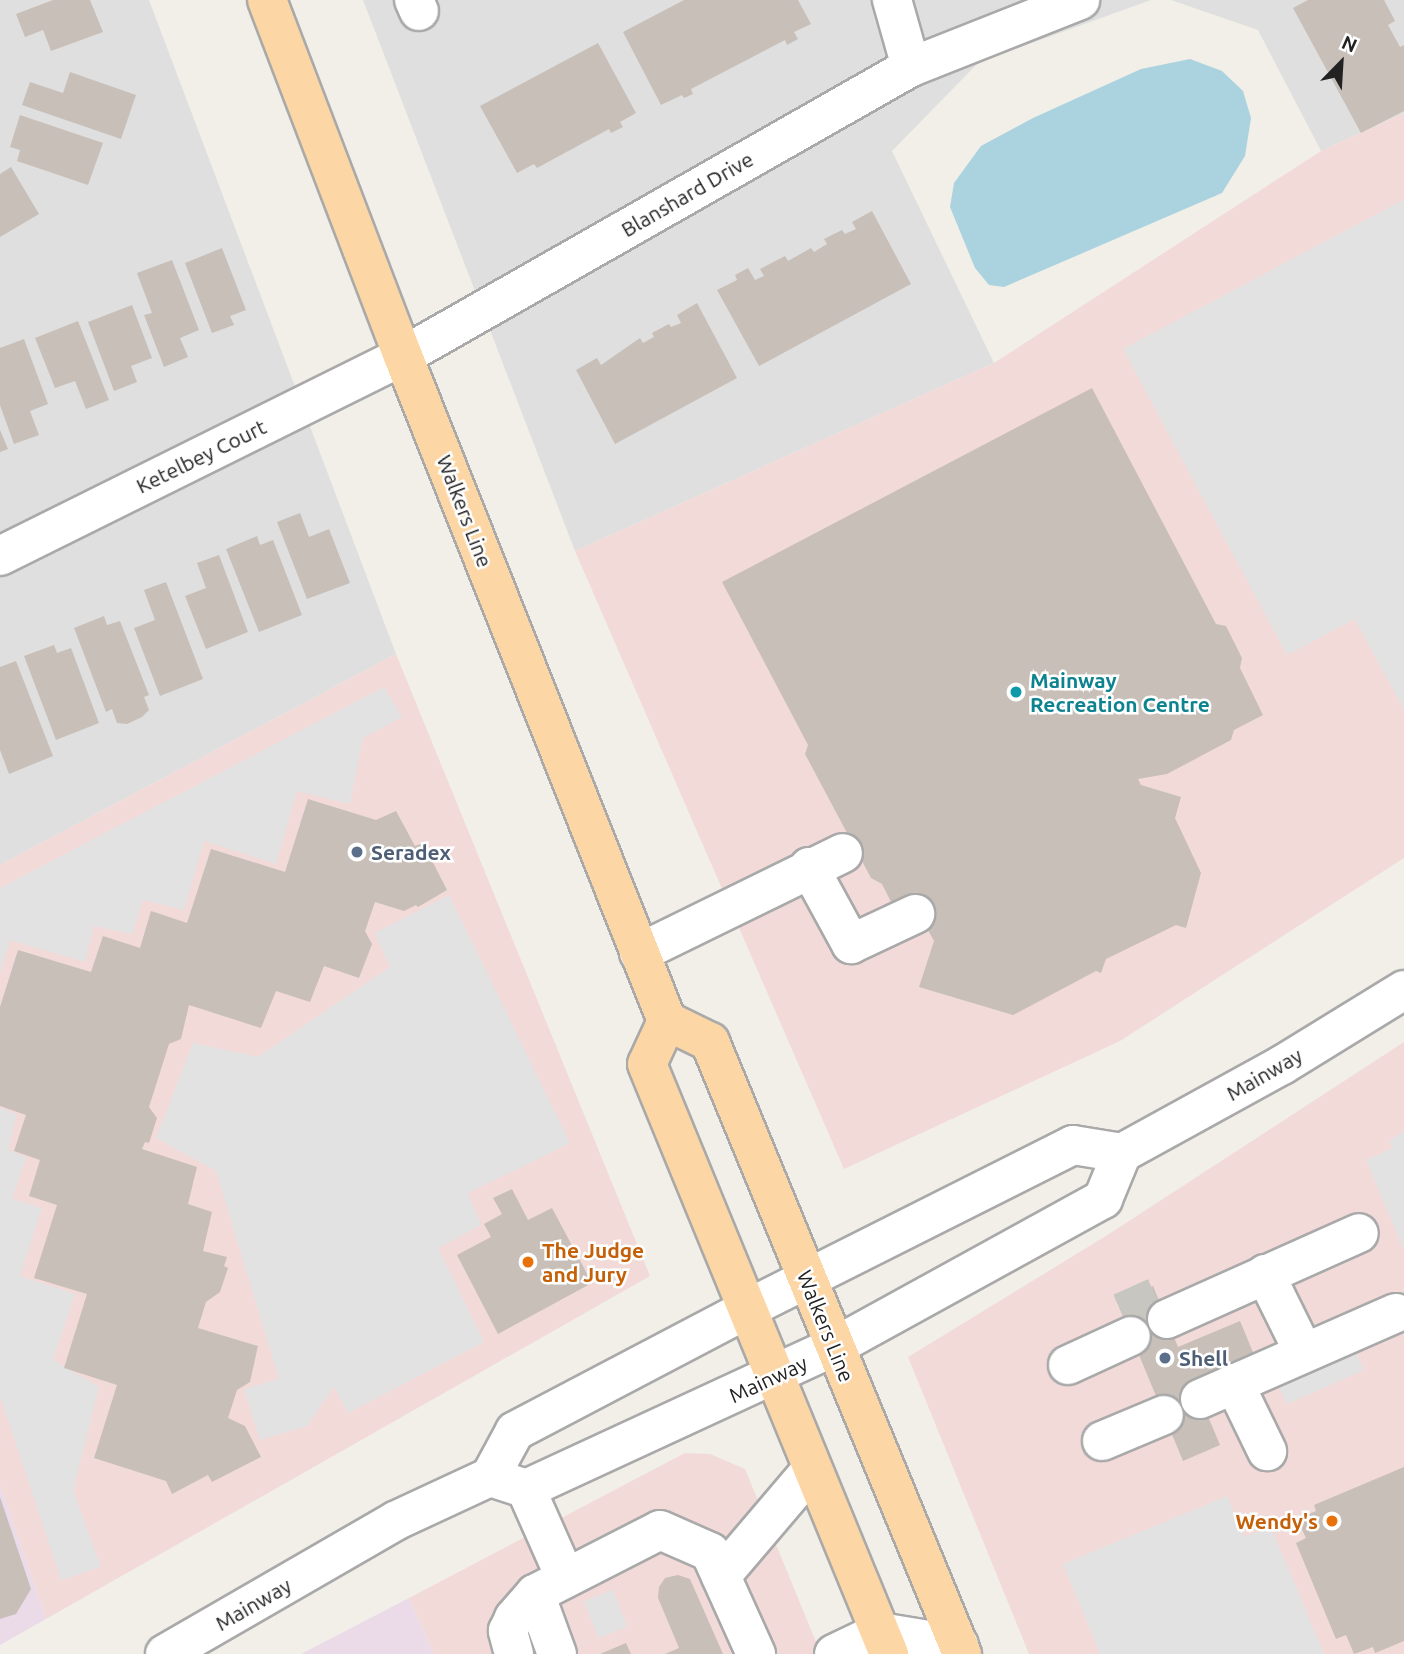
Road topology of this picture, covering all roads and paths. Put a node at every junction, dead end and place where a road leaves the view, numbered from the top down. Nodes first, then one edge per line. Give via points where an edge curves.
1 (267, 0) edge
2 (892, 0) edge
3 (1080, 0) edge
4 (911, 67) junction
5 (403, 356) junction
6 (0, 556) edge
7 (915, 914) dead end
8 (639, 953) junction
9 (1404, 990) edge
10 (667, 1021) junction
11 (1122, 1153) junction
12 (1359, 1233) dead end
13 (1265, 1274) junction
14 (806, 1280) junction
15 (1162, 1308) tunnel mouth
16 (747, 1309) junction
17 (1395, 1313) dead end
18 (834, 1347) junction
19 (1304, 1353) junction
20 (774, 1377) junction
21 (1164, 1415) dead end
22 (1102, 1441) dead end
23 (1267, 1451) dead end
24 (812, 1469) junction
25 (490, 1477) junction
26 (526, 1489) junction
27 (721, 1576) junction
28 (550, 1585) junction
29 (884, 1643) edge
30 (961, 1649) edge
31 (165, 1654) edge
32 (514, 1654) edge
33 (557, 1654) edge
34 (756, 1654) edge
35 (834, 1654) edge

1 - 5 main road, Walkers Line
2 - 4 street
3 - 4 street, Blanshard Drive
4 - 5 street, Blanshard Drive
5 - 6 street, Ketelbey Court
5 - 8 main road, Walkers Line
7 - 8 street via 851,944 826,860
8 - 10 main road, Walkers Line
9 - 11 street, Mainway via 1282,1065
10 - 14 main road, Walkers Line via 710,1042
10 - 16 main road via 647,1064
11 - 14 street via 1073,1145
11 - 18 street, Mainway via 1103,1199
12 - 13 street
13 - 15 street via 1203,1302
13 - 19 street
14 - 16 street
14 - 18 main road, Walkers Line
16 - 20 main road
16 - 25 street via 516,1431
17 - 19 street
18 - 20 street, Mainway
18 - 30 main road, Walkers Line
19 - 23 street via 1217,1391
20 - 24 main road
20 - 26 street, Mainway
21 - 22 street
24 - 27 street
24 - 29 main road
25 - 26 street
25 - 31 street, Mainway via 395,1521
26 - 28 street
27 - 28 street via 710,1552 660,1530
27 - 34 street
28 - 32 street via 514,1618 509,1631
28 - 33 street
29 - 30 street
29 - 35 street

